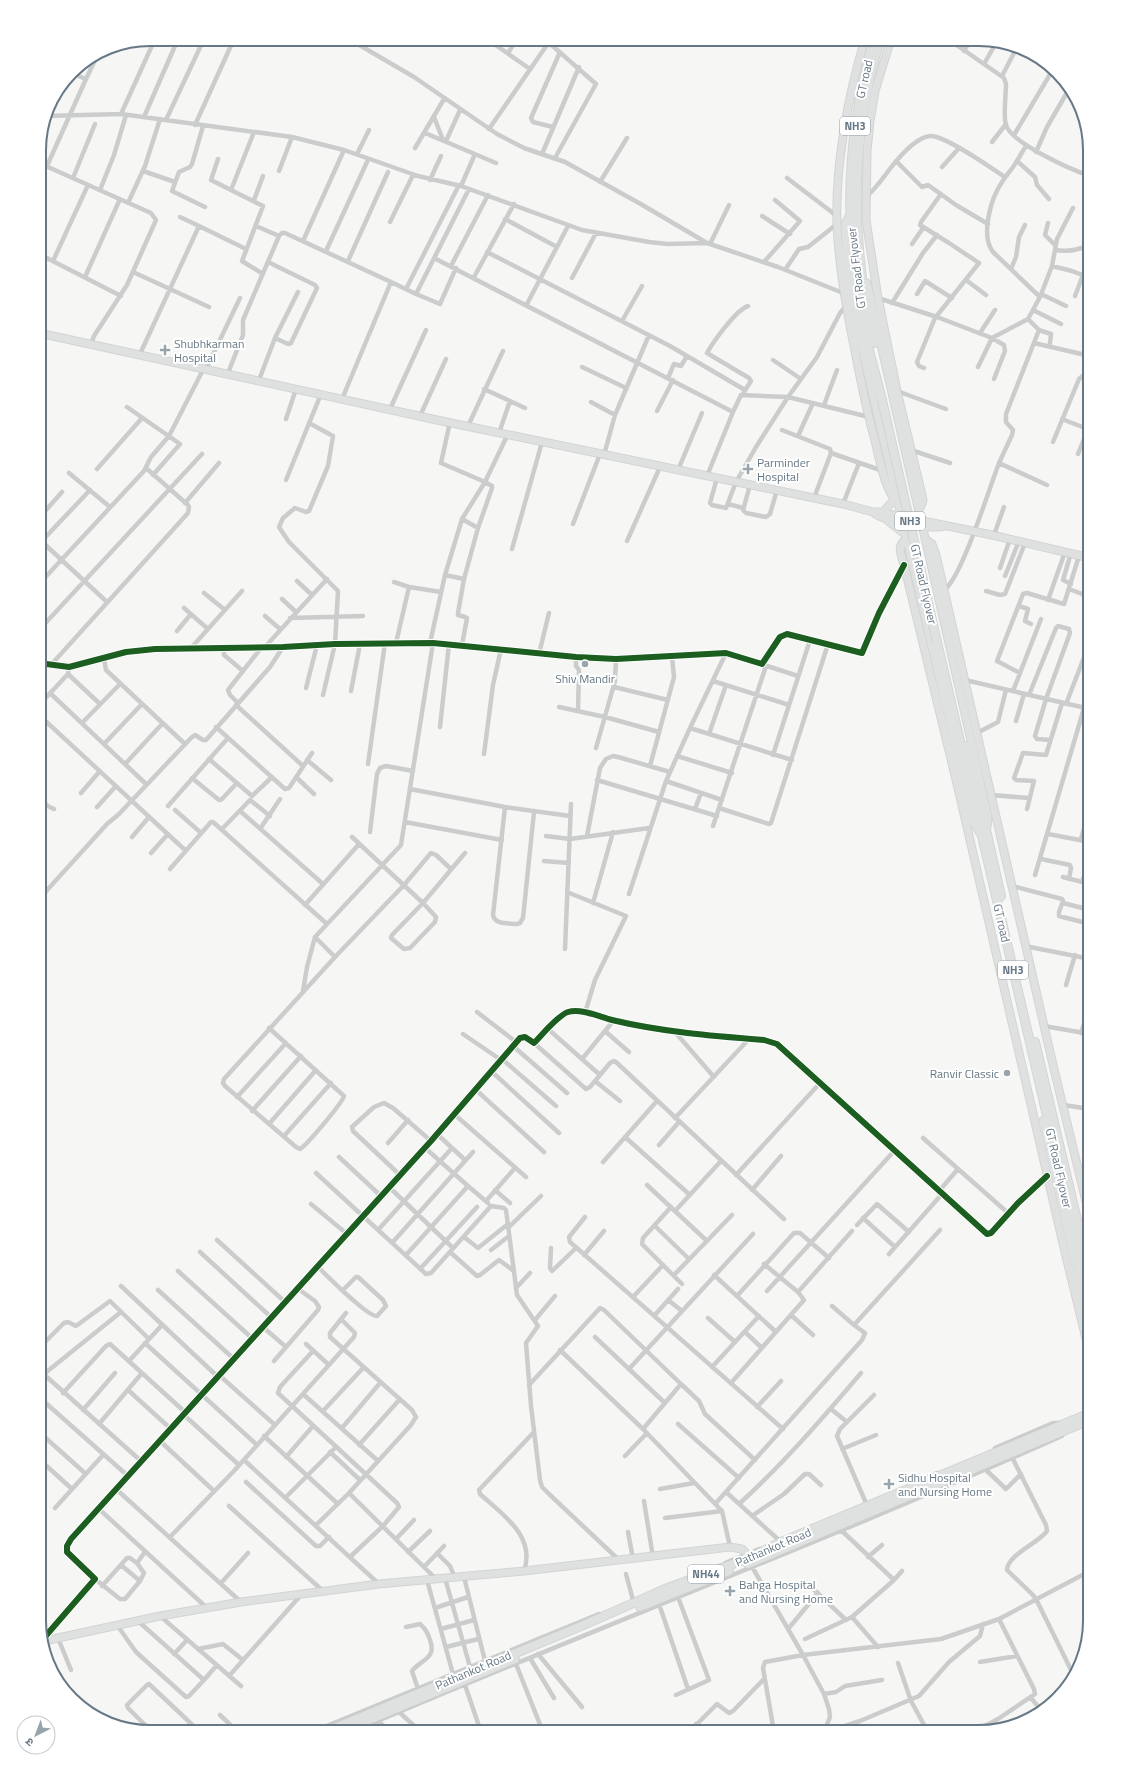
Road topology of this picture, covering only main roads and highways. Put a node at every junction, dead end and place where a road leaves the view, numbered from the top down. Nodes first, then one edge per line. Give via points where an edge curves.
1 (872, 46) edge
2 (878, 46) edge
3 (853, 215) junction
4 (984, 834) junction
5 (1049, 1094) junction
6 (1045, 1105) junction
7 (1083, 1220) edge
8 (1083, 1244) edge
9 (1083, 1271) edge
10 (1083, 1296) edge
11 (1083, 1418) edge
12 (1083, 1419) edge
13 (749, 1561) junction
14 (342, 1725) edge
15 (357, 1725) edge

1 - 3 highway, GT road / NH3 via 853,138
2 - 3 highway, GT road / NH3 via 866,94 859,140
3 - 4 highway, GT Road Flyover / NH3, bridge via 851,246 858,301 884,400
4 - 5 highway, GT road / NH3
4 - 6 highway, GT road / NH3
5 - 7 highway via 1058,1113
5 - 8 highway, GT Road Flyover / NH3
6 - 9 highway, GT Road Flyover / NH3
6 - 10 highway via 1041,1112
11 - 13 highway, Pathankot Road / NH44 via 780,1541
12 - 13 highway, NH44
13 - 14 highway, Pathankot Road / NH44 via 665,1589
13 - 15 highway, NH44

